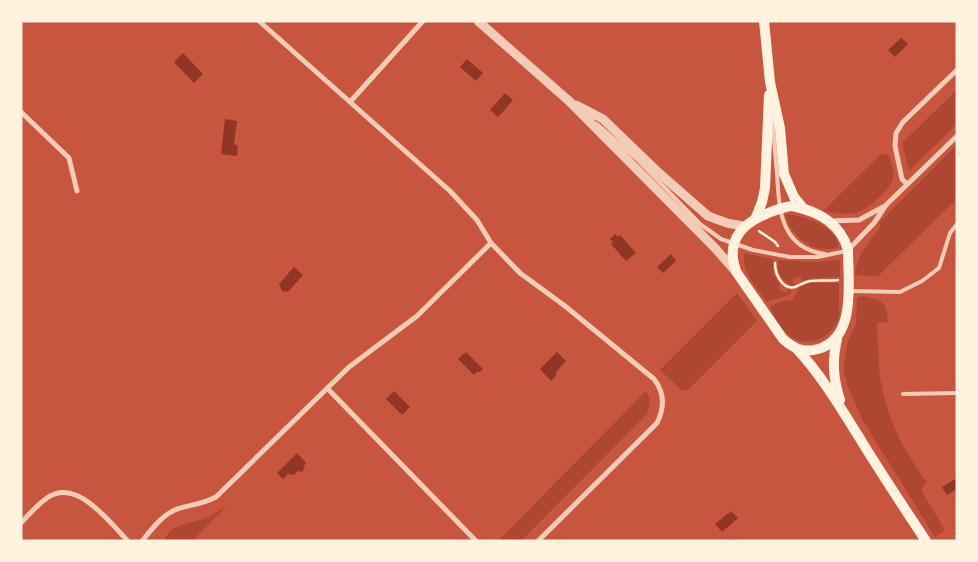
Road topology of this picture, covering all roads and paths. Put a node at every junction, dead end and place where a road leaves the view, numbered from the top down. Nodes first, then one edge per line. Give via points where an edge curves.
1 (259, 21) edge
2 (423, 21) edge
3 (478, 21) edge
4 (764, 21) edge
5 (957, 70) edge
6 (770, 82) junction
7 (569, 101) junction
8 (350, 102) junction
9 (21, 112) edge
10 (957, 136) edge
11 (907, 184) junction
12 (77, 192) dead end
13 (886, 205) junction
14 (780, 208) junction
15 (803, 208) junction
16 (756, 217) junction
17 (830, 221) junction
18 (957, 224) edge
19 (743, 226) junction
20 (490, 244) junction
21 (734, 244) junction
22 (848, 250) junction
23 (832, 255) junction
24 (737, 273) junction
25 (848, 280) junction
26 (796, 286) dead end
27 (848, 291) junction
28 (837, 339) junction
29 (797, 349) junction
30 (327, 388) junction
31 (957, 393) edge
32 (903, 394) dead end
33 (842, 408) junction
34 (21, 522) edge
35 (128, 541) edge
36 (142, 541) edge
37 (476, 541) edge
38 (538, 541) edge
39 (926, 541) edge

1 - 8 street
2 - 8 street
3 - 7 street
4 - 6 main road
5 - 11 street via 903,122 896,133 895,146 902,179
6 - 14 lane
6 - 15 main road via 780,128 784,174
6 - 16 main road via 765,188
7 - 19 street via 603,119 708,216
7 - 21 lane via 616,139 707,230
7 - 24 street
8 - 20 street via 450,191 477,220
9 - 12 street via 69,158
10 - 11 street
11 - 13 street
13 - 17 street via 859,220
13 - 22 street
14 - 15 main road
14 - 16 main road
14 - 23 lane via 786,228 801,246 815,253
15 - 17 main road
16 - 19 main road
17 - 22 main road via 846,240
18 - 27 lane via 950,233 940,268 922,281 900,292
19 - 21 main road
20 - 30 street via 417,316 349,367
20 - 38 street via 520,273 654,379 664,399 657,423
21 - 23 lane via 790,257
21 - 24 main road
22 - 23 lane
22 - 25 main road
24 - 29 main road via 777,332
25 - 26 path via 809,281
25 - 27 main road
27 - 28 main road via 846,321
28 - 29 main road via 817,349
28 - 33 main road via 833,375
29 - 33 main road
30 - 36 street via 216,498 163,517
30 - 37 street
31 - 32 lane
33 - 39 main road
34 - 35 street via 47,498 68,492 90,502

